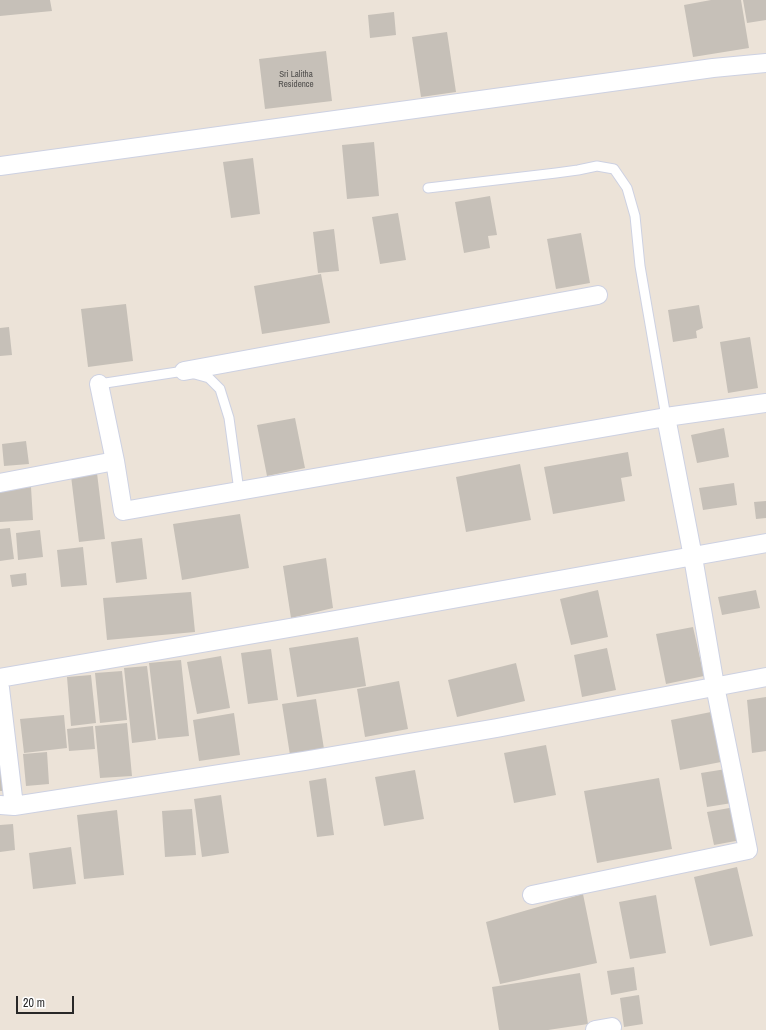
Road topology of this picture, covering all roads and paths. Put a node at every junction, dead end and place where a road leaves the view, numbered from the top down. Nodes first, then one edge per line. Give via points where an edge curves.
1 (766, 63) edge
2 (0, 166) edge
3 (428, 188) dead end
4 (598, 295) dead end
5 (184, 371) junction
6 (99, 384) joint
7 (766, 403) edge
8 (666, 417) junction
9 (115, 461) junction
10 (0, 483) edge
11 (239, 491) junction
12 (766, 544) edge
13 (693, 557) junction
14 (766, 677) edge
15 (0, 678) edge
16 (715, 686) junction
17 (0, 688) edge
18 (7, 806) edge
19 (532, 895) dead end

1 - 2 street via 713,68
3 - 8 lane via 556,174 597,166 614,169 627,188 635,216 640,266
4 - 5 street
5 - 6 lane
5 - 11 lane via 209,378 220,389 229,418
6 - 9 street
7 - 8 street
8 - 11 street
8 - 13 street
9 - 10 street
9 - 11 street via 123,511
12 - 13 street
13 - 15 street
13 - 16 street
14 - 16 street
16 - 18 street via 304,761
16 - 19 street via 748,850
17 - 18 street

